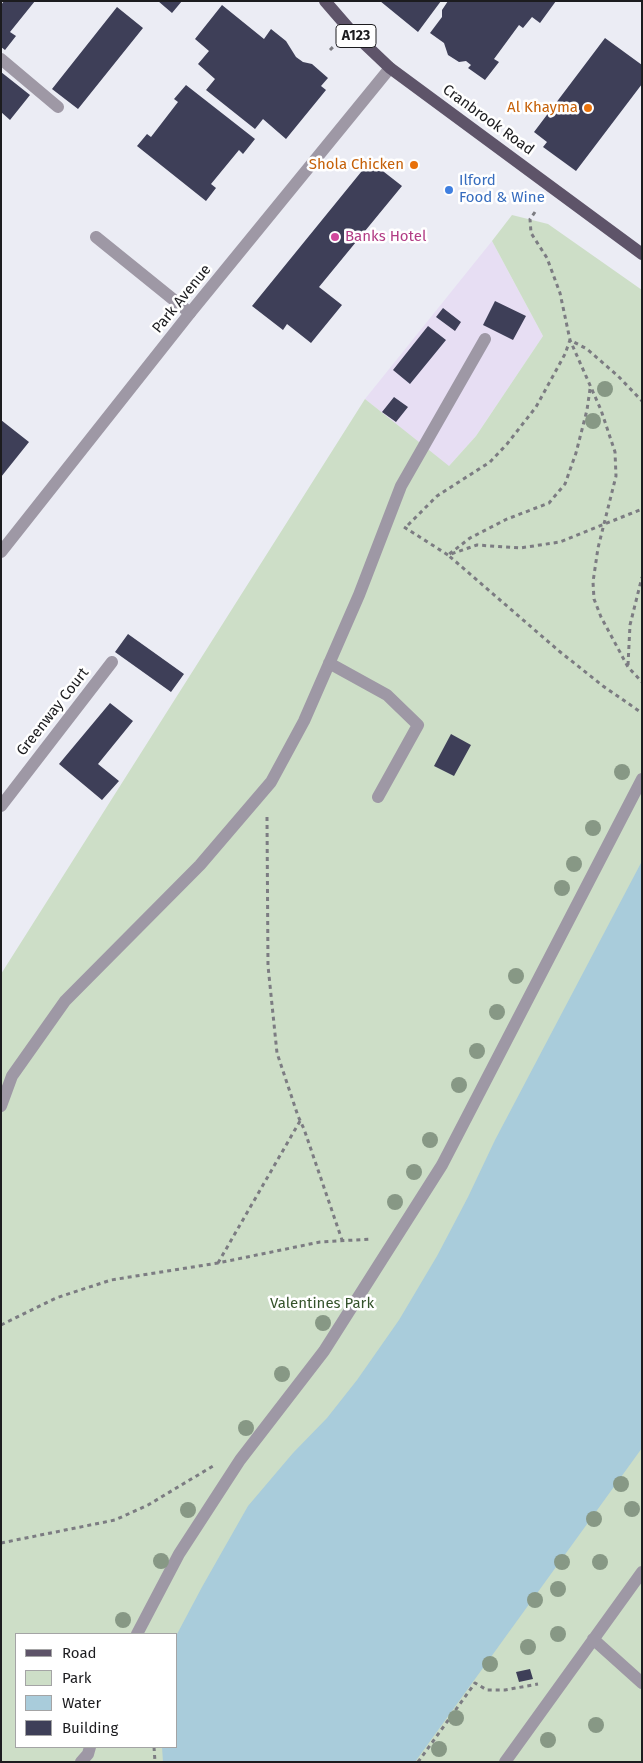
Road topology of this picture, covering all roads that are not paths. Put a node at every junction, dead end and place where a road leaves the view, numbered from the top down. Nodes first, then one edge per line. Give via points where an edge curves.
1 (324, 1) edge
2 (1, 59) edge
3 (390, 68) junction
4 (58, 107) dead end
5 (96, 237) dead end
6 (642, 254) edge
7 (190, 313) junction
8 (485, 339) dead end
9 (1, 552) edge
10 (112, 662) dead end
11 (329, 664) junction
12 (642, 780) edge
13 (378, 797) dead end
14 (1, 806) edge
15 (1, 1106) edge
16 (642, 1572) edge
17 (138, 1633) edge
18 (593, 1639) junction
19 (642, 1683) edge
20 (90, 1748) edge
21 (81, 1762) edge
22 (505, 1762) edge

1 - 3 main road, Cranbrook Road / A123
2 - 4 street
3 - 6 main road, Cranbrook Road / A123
3 - 7 street, Park Avenue
5 - 7 street
7 - 9 street, Park Avenue
8 - 11 street via 401,486
10 - 14 street, Greenway Court
11 - 13 street via 387,695 418,725
11 - 15 street via 304,721 271,782 200,864 65,1001 12,1076
12 - 17 street via 442,1165 324,1350 240,1460 179,1554
16 - 18 street
18 - 19 street
18 - 22 street
20 - 21 street

